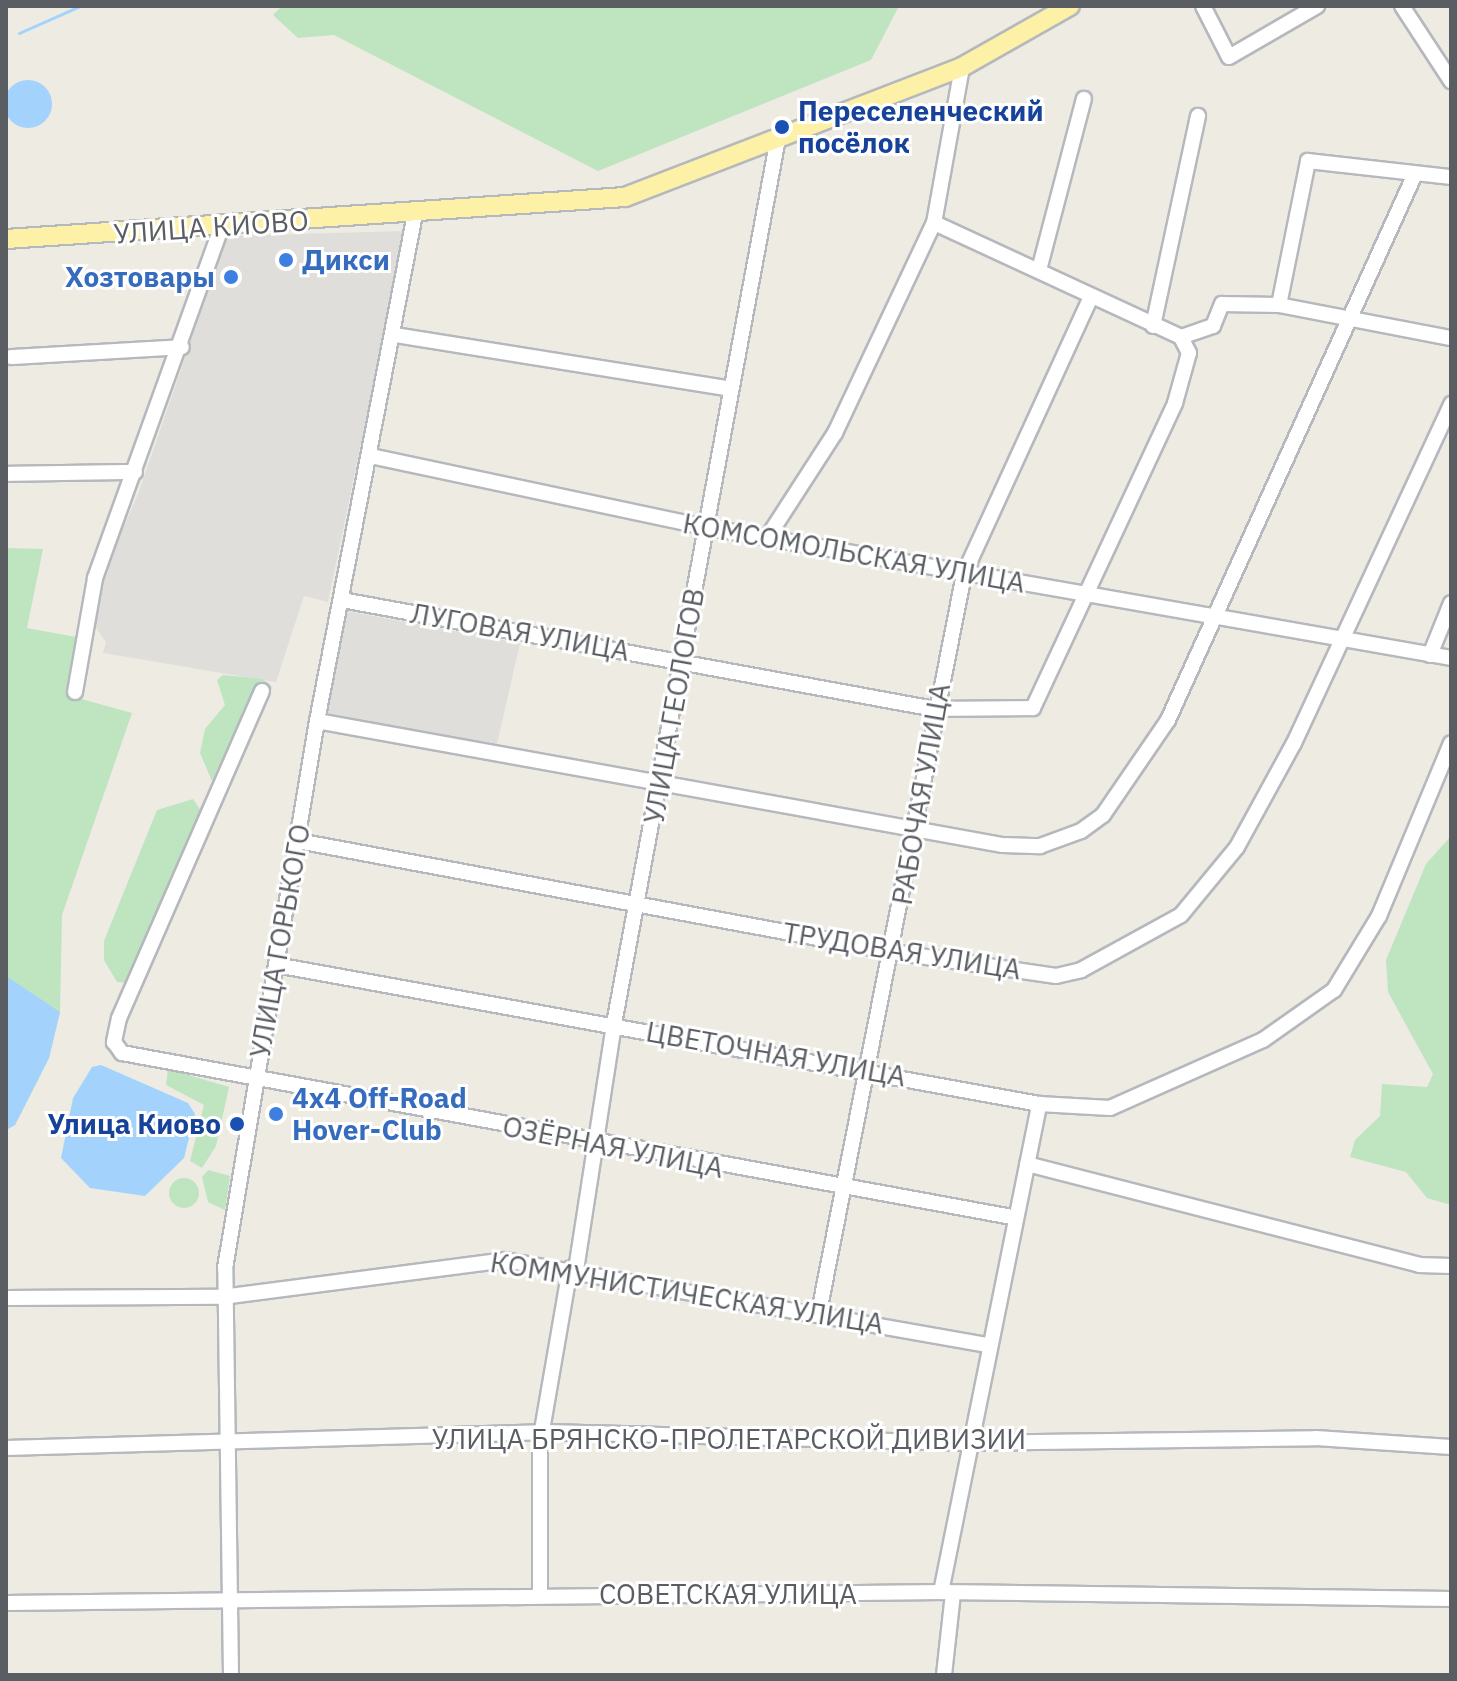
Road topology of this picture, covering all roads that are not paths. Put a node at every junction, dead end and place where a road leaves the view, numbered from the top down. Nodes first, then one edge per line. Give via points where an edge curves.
1 (1070, 6) edge
2 (1203, 6) edge
3 (1317, 6) edge
4 (1402, 6) edge
5 (962, 67) junction
6 (1451, 81) edge
7 (1084, 99) dead end
8 (1198, 116) dead end
9 (777, 144) junction
10 (1415, 174) junction
11 (1451, 177) edge
12 (415, 214) junction
13 (934, 223) junction
14 (222, 226) junction
15 (6, 239) edge
16 (1039, 270) junction
17 (1090, 299) junction
18 (1279, 305) junction
19 (1350, 321) junction
20 (1153, 326) junction
21 (395, 335) junction
22 (1181, 337) junction
23 (1451, 338) edge
24 (182, 347) junction
25 (11, 357) dead end
26 (727, 388) junction
27 (1451, 404) edge
28 (371, 456) junction
29 (135, 472) junction
30 (6, 474) edge
31 (705, 527) junction
32 (767, 538) junction
33 (964, 574) junction
34 (1086, 594) junction
35 (342, 600) junction
36 (1451, 603) edge
37 (1217, 620) junction
38 (1340, 641) junction
39 (1430, 655) junction
40 (1451, 658) edge
41 (682, 662) junction
42 (262, 691) dead end
43 (75, 692) dead end
44 (935, 709) junction
45 (317, 721) junction
46 (1451, 743) edge
47 (661, 782) junction
48 (914, 829) junction
49 (298, 841) junction
50 (637, 904) junction
51 (892, 952) junction
52 (276, 965) junction
53 (614, 1024) junction
54 (867, 1072) junction
55 (256, 1080) junction
56 (1039, 1104) junction
57 (595, 1144) junction
58 (1027, 1164) junction
59 (844, 1190) junction
60 (1012, 1217) junction
61 (1451, 1266) edge
62 (573, 1270) junction
63 (222, 1297) junction
64 (6, 1298) edge
65 (819, 1312) junction
66 (987, 1345) junction
67 (547, 1432) junction
68 (224, 1442) junction
69 (969, 1443) junction
70 (1451, 1447) edge
71 (6, 1448) edge
72 (947, 1592) junction
73 (540, 1595) junction
74 (232, 1598) junction
75 (1451, 1599) edge
76 (6, 1603) edge
77 (231, 1675) edge
78 (944, 1675) edge

1 - 5 main road, УЛИЦА КИОВО
2 - 3 street via 1229,57
4 - 6 street
5 - 9 main road, УЛИЦА КИОВО
5 - 13 street
7 - 16 street
8 - 20 street
9 - 12 main road, УЛИЦА КИОВО via 625,197
9 - 26 street, УЛИЦА ГЕОЛОГОВ
10 - 11 street
10 - 18 street via 1308,161
10 - 19 street
12 - 14 main road, УЛИЦА КИОВО
12 - 21 street, УЛИЦА ГОРЬКОГО
13 - 16 street
13 - 32 street via 835,433
14 - 15 main road, УЛИЦА КИОВО
14 - 24 street
16 - 17 street
17 - 20 street
17 - 33 street, РАБОЧАЯ УЛИЦА
18 - 19 street
18 - 22 street via 1222,304 1213,326
19 - 23 street
19 - 37 street
20 - 22 street
21 - 26 street
21 - 28 street, УЛИЦА ГОРЬКОГО
22 - 34 street via 1189,353 1175,403
24 - 25 street
24 - 29 street
26 - 31 street, УЛИЦА ГЕОЛОГОВ
27 - 38 street, ТРУДОВАЯ УЛИЦА
28 - 31 street, КОМСОМОЛЬСКАЯ УЛИЦА
28 - 35 street, УЛИЦА ГОРЬКОГО
29 - 30 street
29 - 43 street via 95,578
31 - 32 street, КОМСОМОЛЬСКАЯ УЛИЦА
31 - 41 street, УЛИЦА ГЕОЛОГОВ
32 - 33 street, КОМСОМОЛЬСКАЯ УЛИЦА
33 - 34 street, КОМСОМОЛЬСКАЯ УЛИЦА
33 - 44 street, РАБОЧАЯ УЛИЦА
34 - 37 street, КОМСОМОЛЬСКАЯ УЛИЦА
34 - 44 street, ЛУГОВАЯ УЛИЦА via 1033,708
35 - 41 street, ЛУГОВАЯ УЛИЦА
35 - 45 street, УЛИЦА ГОРЬКОГО
36 - 39 street
37 - 38 street, КОМСОМОЛЬСКАЯ УЛИЦА
37 - 48 street via 1168,720 1103,815 1081,831 1028,846
38 - 39 street, КОМСОМОЛЬСКАЯ УЛИЦА
38 - 51 street, ТРУДОВАЯ УЛИЦА via 1237,847 1181,915 1138,944 1056,976
39 - 40 street, КОМСОМОЛЬСКАЯ УЛИЦА
41 - 44 street, ЛУГОВАЯ УЛИЦА
41 - 47 street, УЛИЦА ГЕОЛОГОВ
42 - 55 street, ОЗЁРНАЯ УЛИЦА via 119,1018 114,1042 122,1053
44 - 48 street, РАБОЧАЯ УЛИЦА
45 - 47 street
45 - 49 street, УЛИЦА ГОРЬКОГО
46 - 56 street, ЦВЕТОЧНАЯ УЛИЦА via 1379,916 1334,990 1263,1040 1110,1108
47 - 48 street
47 - 50 street, УЛИЦА ГЕОЛОГОВ
48 - 51 street, РАБОЧАЯ УЛИЦА
49 - 50 street, ТРУДОВАЯ УЛИЦА
49 - 52 street, УЛИЦА ГОРЬКОГО
50 - 51 street, ТРУДОВАЯ УЛИЦА
50 - 53 street, УЛИЦА ГЕОЛОГОВ
51 - 54 street, РАБОЧАЯ УЛИЦА
52 - 53 street, ЦВЕТОЧНАЯ УЛИЦА
52 - 55 street, УЛИЦА ГОРЬКОГО
53 - 54 street, ЦВЕТОЧНАЯ УЛИЦА
53 - 57 street, УЛИЦА ГЕОЛОГОВ
54 - 56 street, ЦВЕТОЧНАЯ УЛИЦА
54 - 59 street, РАБОЧАЯ УЛИЦА
55 - 57 street, ОЗЁРНАЯ УЛИЦА
55 - 63 street, УЛИЦА ГОРЬКОГО
56 - 58 street
57 - 59 street, ОЗЁРНАЯ УЛИЦА
57 - 62 street, УЛИЦА ГЕОЛОГОВ
58 - 60 street
58 - 61 street via 1419,1265
59 - 60 street, ОЗЁРНАЯ УЛИЦА
59 - 65 street, РАБОЧАЯ УЛИЦА
60 - 66 street
62 - 63 street, КОММУНИСТИЧЕСКАЯ УЛИЦА via 477,1259 359,1283
62 - 65 street, КОММУНИСТИЧЕСКАЯ УЛИЦА
62 - 67 street, УЛИЦА ГЕОЛОГОВ
63 - 64 street, КОММУНИСТИЧЕСКАЯ УЛИЦА
63 - 68 street, УЛИЦА ГОРЬКОГО
65 - 66 street, КОММУНИСТИЧЕСКАЯ УЛИЦА
66 - 69 street
67 - 68 street, УЛИЦА БРЯНСКО-ПРОЛЕТАРСКОЙ ДИВИЗИИ
67 - 69 street, УЛИЦА БРЯНСКО-ПРОЛЕТАРСКОЙ ДИВИЗИИ
67 - 73 street, УЛИЦА ГЕОЛОГОВ via 540,1442
68 - 71 street, УЛИЦА БРЯНСКО-ПРОЛЕТАРСКОЙ ДИВИЗИИ
68 - 74 street, УЛИЦА ГОРЬКОГО
69 - 70 street, УЛИЦА БРЯНСКО-ПРОЛЕТАРСКОЙ ДИВИЗИИ via 1316,1438
69 - 72 street
72 - 73 street, СОВЕТСКАЯ УЛИЦА
72 - 75 street, СОВЕТСКАЯ УЛИЦА
72 - 78 street
73 - 74 street, СОВЕТСКАЯ УЛИЦА
74 - 76 street, СОВЕТСКАЯ УЛИЦА
74 - 77 street, УЛИЦА ГОРЬКОГО

